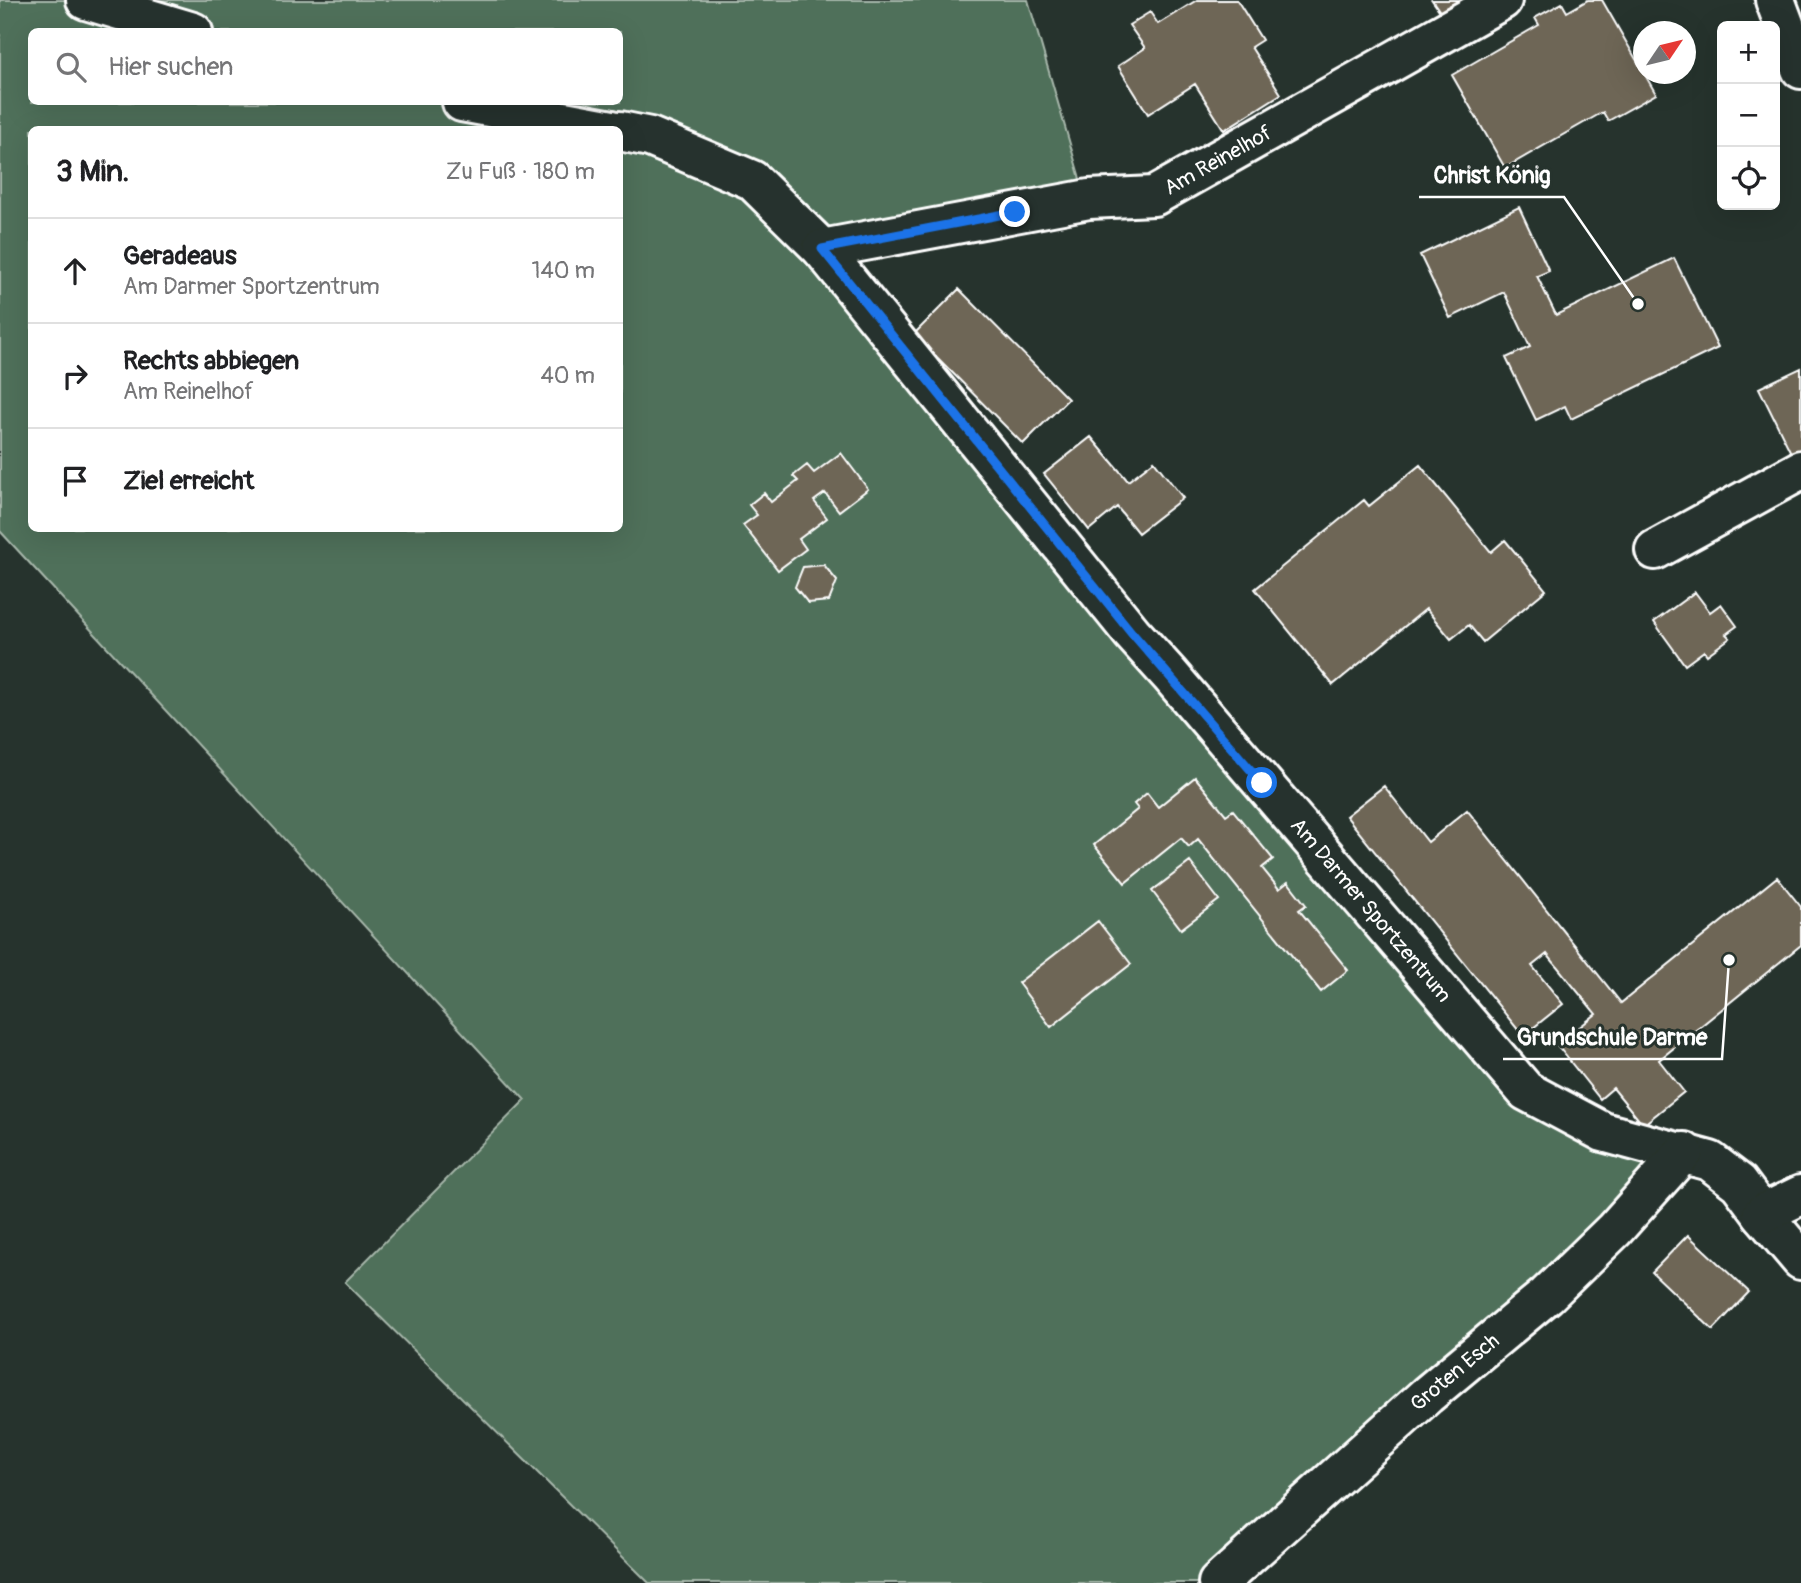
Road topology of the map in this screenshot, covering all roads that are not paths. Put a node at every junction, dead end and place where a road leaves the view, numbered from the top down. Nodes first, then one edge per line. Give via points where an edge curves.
1 (86, 0) edge
2 (1502, 0) edge
3 (1775, 0) edge
4 (180, 28) edge
5 (1801, 69) edge
6 (478, 105) edge
7 (591, 126) edge
8 (623, 132) edge
9 (822, 249) junction
10 (1801, 470) edge
11 (1655, 550) dead end
12 (1684, 1152) junction
13 (1801, 1195) edge
14 (1762, 1214) junction
15 (1801, 1260) edge
16 (1218, 1583) edge

1 - 4 street
2 - 9 street, Am Reinelhof via 1154,196 1089,199
3 - 5 street
6 - 7 street
8 - 9 street, Am Darmer Sportzentrum via 650,137 752,180
9 - 12 street, Am Darmer Sportzentrum via 1132,633 1527,1091 1603,1132
10 - 11 street
12 - 14 street, Am Darmer Sportzentrum via 1710,1161 1739,1183
12 - 16 street, Groten Esch via 1547,1296 1427,1395
13 - 14 street
14 - 15 street, Am Darmer Sportzentrum

